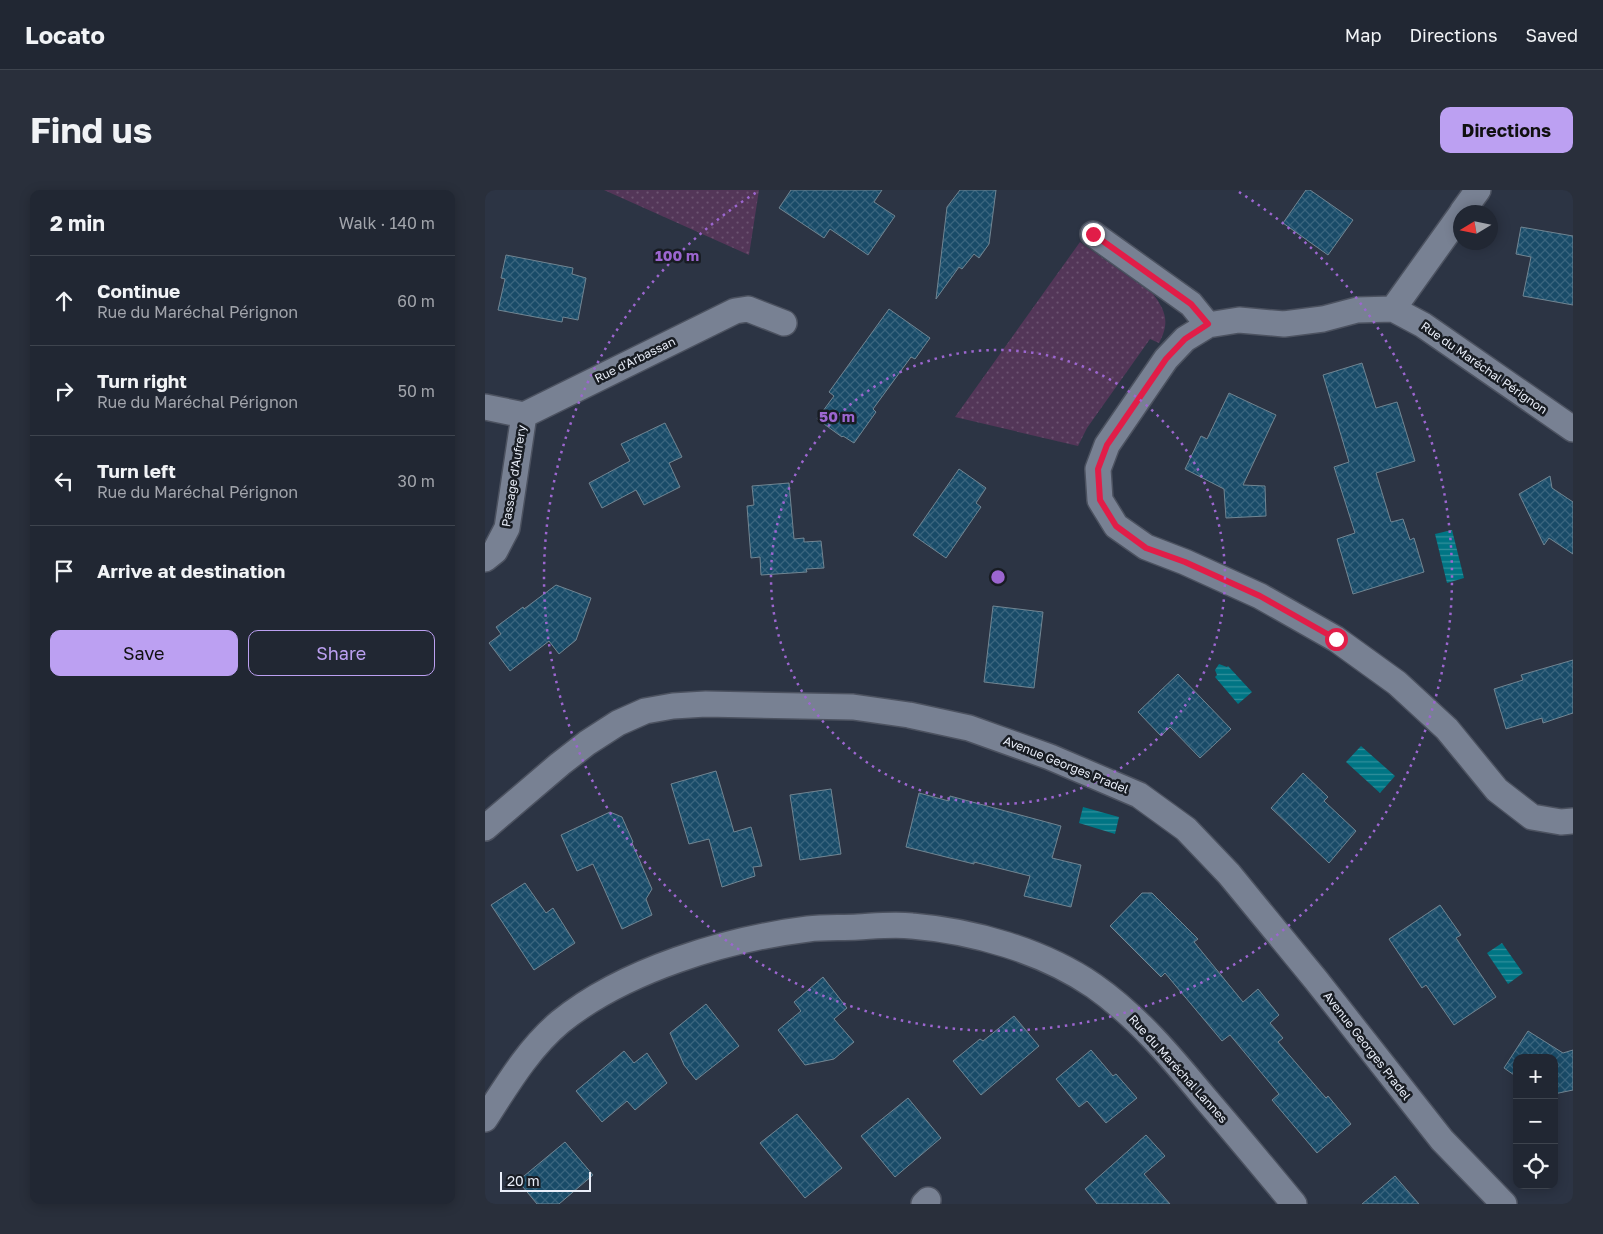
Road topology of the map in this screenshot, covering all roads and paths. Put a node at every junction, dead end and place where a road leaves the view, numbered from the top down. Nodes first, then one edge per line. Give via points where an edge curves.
1 (1478, 190) edge
2 (1467, 205) edge
3 (1453, 224) edge
4 (1093, 234) dead end
5 (1393, 309) junction
6 (783, 323) dead end
7 (1208, 324) junction
8 (485, 407) edge
9 (524, 415) junction
10 (1573, 429) edge
11 (485, 559) edge
12 (1573, 820) edge
13 (485, 828) edge
14 (485, 1119) edge
15 (1294, 1204) edge
16 (1504, 1204) edge

1 - 2 street
3 - 5 street
4 - 7 street via 1191,304
5 - 7 street, Rue du Maréchal Pérignon via 1357,310 1284,324 1239,320
5 - 10 street, Rue du Maréchal Pérignon via 1423,325
6 - 9 street, Rue d'Arbassan via 748,309 735,311
7 - 12 street, Rue du Maréchal Pérignon via 1185,339 1166,359 1107,445 1098,469 1100,500 1116,526 1146,548 1260,596 1336,639 1397,683 1447,729 1497,790 1532,817 1561,822
8 - 9 street
9 - 11 street, Passage d'Aufrery via 507,528 495,551
13 - 16 street, Avenue Georges Pradel via 587,743 618,723 645,711 673,706 733,704 862,708 969,728 1051,757 1139,795 1185,829 1229,874 1441,1140
14 - 15 street, Rue du Maréchal Lannes via 526,1056 559,1023 595,997 648,972 687,956 809,929 912,926 986,938 1053,962 1093,986 1129,1014 1183,1071

